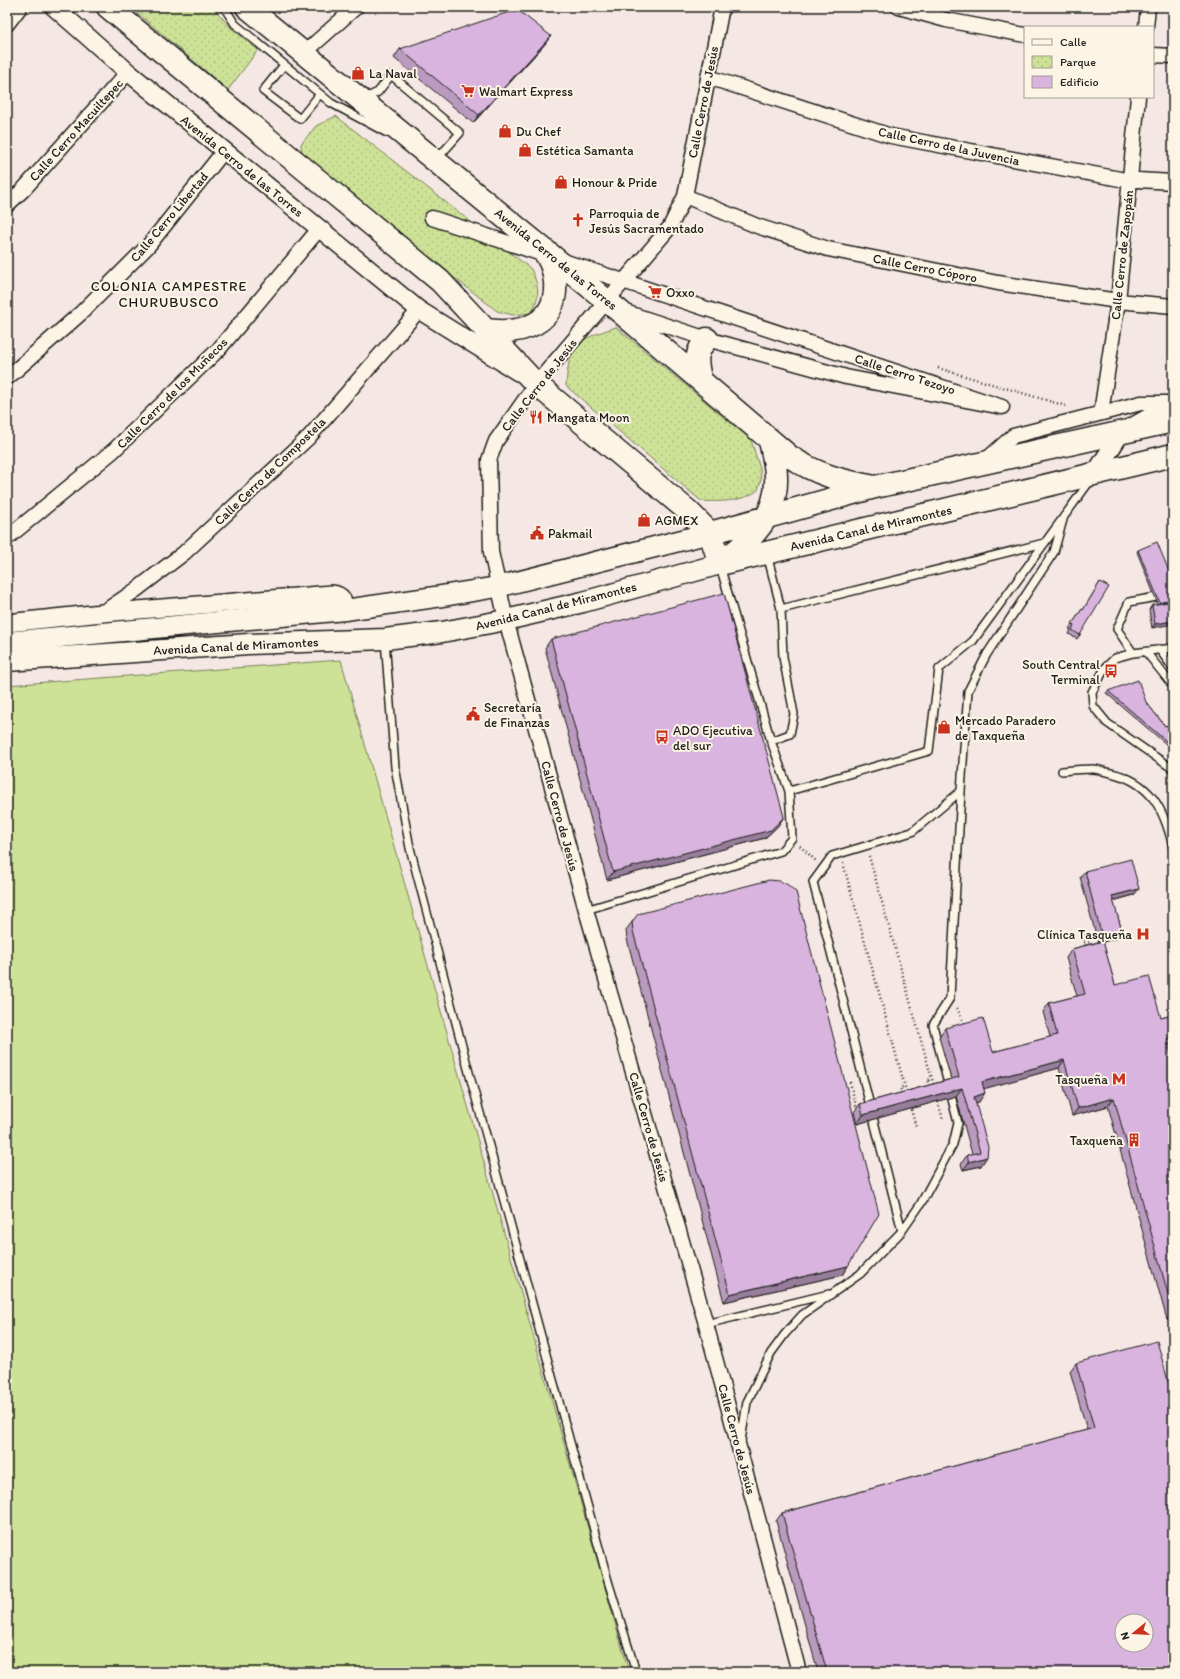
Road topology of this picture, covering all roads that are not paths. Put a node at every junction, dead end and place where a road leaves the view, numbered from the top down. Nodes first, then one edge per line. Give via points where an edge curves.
1 (20, 7) edge
2 (54, 7) edge
3 (108, 7) edge
4 (224, 7) edge
5 (247, 7) edge
6 (356, 7) edge
7 (722, 7) edge
8 (899, 7) edge
9 (1148, 7) edge
10 (7, 24) edge
11 (1146, 26) edge
12 (1024, 35) edge
13 (304, 53) junction
14 (1154, 55) edge
15 (1173, 56) edge
16 (284, 65) junction
17 (128, 72) junction
18 (708, 77) junction
19 (320, 94) junction
20 (1138, 98) edge
21 (361, 100) junction
22 (224, 151) junction
23 (433, 159) junction
24 (1130, 179) junction
25 (1173, 182) edge
26 (685, 196) junction
27 (7, 205) edge
28 (432, 218) dead end
29 (319, 229) junction
30 (539, 245) junction
31 (1118, 301) junction
32 (613, 305) junction
33 (1173, 306) edge
34 (419, 310) junction
35 (486, 330) junction
36 (707, 339) junction
37 (7, 378) edge
38 (700, 378) junction
39 (536, 384) junction
40 (1173, 403) edge
41 (1101, 413) junction
42 (1173, 421) edge
43 (1121, 433) junction
44 (770, 440) junction
45 (1173, 455) edge
46 (982, 464) junction
47 (1094, 475) junction
48 (875, 487) junction
49 (767, 516) junction
50 (1064, 516) junction
51 (710, 533) junction
52 (7, 538) edge
53 (1044, 543) junction
54 (766, 553) junction
55 (720, 564) junction
56 (497, 587) junction
57 (1173, 594) edge
58 (781, 609) junction
59 (345, 610) junction
60 (102, 613) junction
61 (506, 620) junction
62 (7, 623) edge
63 (385, 639) junction
64 (7, 642) edge
65 (248, 644) junction
66 (1158, 649) junction
67 (1172, 650) edge
68 (1146, 652) junction
69 (1133, 653) junction
70 (7, 661) edge
71 (1173, 668) edge
72 (1173, 686) edge
73 (771, 740) junction
74 (1173, 769) edge
75 (1062, 771) dead end
76 (789, 791) junction
77 (961, 791) junction
78 (1173, 847) edge
79 (586, 910) junction
80 (902, 1231) junction
81 (832, 1293) junction
82 (706, 1324) junction
83 (740, 1449) junction
84 (636, 1672) edge
85 (799, 1672) edge

1 - 10 street
2 - 17 street, Avenida Cerro de las Torres
3 - 35 main road, Avenida Cerro de las Torres via 440,281
4 - 16 lane via 235,24
5 - 13 main road, Avenida Cerro de las Torres
6 - 13 street
7 - 18 street, Calle Cerro de Jesús
8 - 12 street via 946,20
9 - 11 street
13 - 21 main road, Avenida Cerro de las Torres
14 - 15 street
16 - 19 lane
16 - 19 lane via 263,91 300,119
17 - 22 street, Avenida Cerro de las Torres
17 - 27 street, Calle Cerro Macuiltepec
18 - 24 street, Calle Cerro de la Juvencia via 891,136
18 - 26 street, Calle Cerro de Jesús
19 - 23 lane via 331,103
20 - 24 street, Calle Cerro de Zapopán
21 - 23 main road, Avenida Cerro de las Torres
21 - 23 lane via 378,92 391,75 460,133
22 - 29 street, Avenida Cerro de las Torres
22 - 37 street, Calle Cerro Libertad via 148,246 81,313
23 - 30 main road, Avenida Cerro de las Torres
24 - 25 street, Calle Cerro de la Juvencia
24 - 31 street, Calle Cerro de Zapopán
26 - 31 street, Calle Cerro Cóporo via 756,226 828,249 998,283
26 - 32 street, Calle Cerro de Jesús via 670,227
28 - 36 street, Calle Cerro Tezoyo via 1002,407 846,377
29 - 34 street, Avenida Cerro de las Torres
29 - 52 street, Calle Cerro de los Muñecos via 219,349 113,451
30 - 32 main road, Avenida Cerro de las Torres
30 - 35 main road via 551,264 554,276 554,299 550,310 543,319 522,330
31 - 33 street, Calle Cerro Cóporo
31 - 41 street, Calle Cerro de Zapopán
32 - 36 street, Calle Cerro Tezoyo
32 - 38 main road, Avenida Cerro de las Torres
32 - 39 street, Calle Cerro de Jesús
34 - 39 street, Avenida Cerro de las Torres
34 - 60 street, Calle Cerro de Compostela via 309,437 184,553
35 - 39 main road, Avenida Cerro de las Torres
36 - 38 main road via 700,346 697,357
38 - 44 main road, Avenida Cerro de las Torres
39 - 51 main road, Avenida Cerro de las Torres via 688,511
39 - 56 street, Calle Cerro de Jesús via 496,441 489,460 491,552
40 - 41 street, Avenida Canal de Miramontes via 1141,403
40 - 43 street, Avenida Canal de Miramontes
41 - 46 street, Avenida Canal de Miramontes via 1013,436
42 - 43 main road, Avenida Canal de Miramontes
43 - 46 main road, Avenida Canal de Miramontes
43 - 47 street, Avenida Canal de Miramontes
44 - 48 main road, Avenida Cerro de las Torres via 806,467 837,479
44 - 49 main road via 776,478 774,499
45 - 47 main road, Avenida Canal de Miramontes
46 - 48 main road, Avenida Canal de Miramontes
47 - 50 lane
47 - 54 main road, Avenida Canal de Miramontes
48 - 49 main road, Avenida Canal de Miramontes
49 - 51 main road, Avenida Canal de Miramontes
49 - 55 main road via 752,538
50 - 53 lane
50 - 77 lane via 1054,552 987,654 968,691
51 - 55 main road, Avenida Cerro de las Torres
51 - 56 main road, Avenida Canal de Miramontes
53 - 58 lane
53 - 76 lane via 973,640 939,668 928,752
54 - 55 main road, Avenida Canal de Miramontes
54 - 58 lane
55 - 61 main road, Avenida Canal de Miramontes via 583,602
55 - 73 lane
56 - 59 main road, Avenida Canal de Miramontes
56 - 61 street, Calle Cerro de Jesús
57 - 69 lane via 1129,602 1117,630
58 - 73 lane via 783,657 794,714 790,734
59 - 60 street via 341,597 332,594
59 - 64 main road, Avenida Canal de Miramontes
59 - 65 main road via 341,622 332,629 279,633
60 - 62 street
61 - 63 main road, Avenida Canal de Miramontes
61 - 79 street, Calle Cerro de Jesús
63 - 65 main road, Avenida Canal de Miramontes
63 - 84 lane via 395,767 410,848 608,1581
65 - 70 main road, Avenida Canal de Miramontes
66 - 67 lane
66 - 68 lane
66 - 71 lane
68 - 69 lane
68 - 72 lane
69 - 74 lane via 1115,658 1105,668 1092,692 1093,706 1107,723
73 - 76 lane
75 - 78 lane via 1094,769 1126,777 1143,788 1160,808
76 - 79 lane via 792,838 781,851
77 - 80 lane via 950,998 933,1025 958,1123 953,1144 938,1173
77 - 80 lane via 912,832 832,856 813,882
79 - 82 street, Calle Cerro de Jesús
80 - 81 lane via 860,1274
81 - 82 lane
81 - 83 lane via 802,1315 771,1353 747,1402
82 - 83 street, Calle Cerro de Jesús
83 - 85 street, Calle Cerro de Jesús

